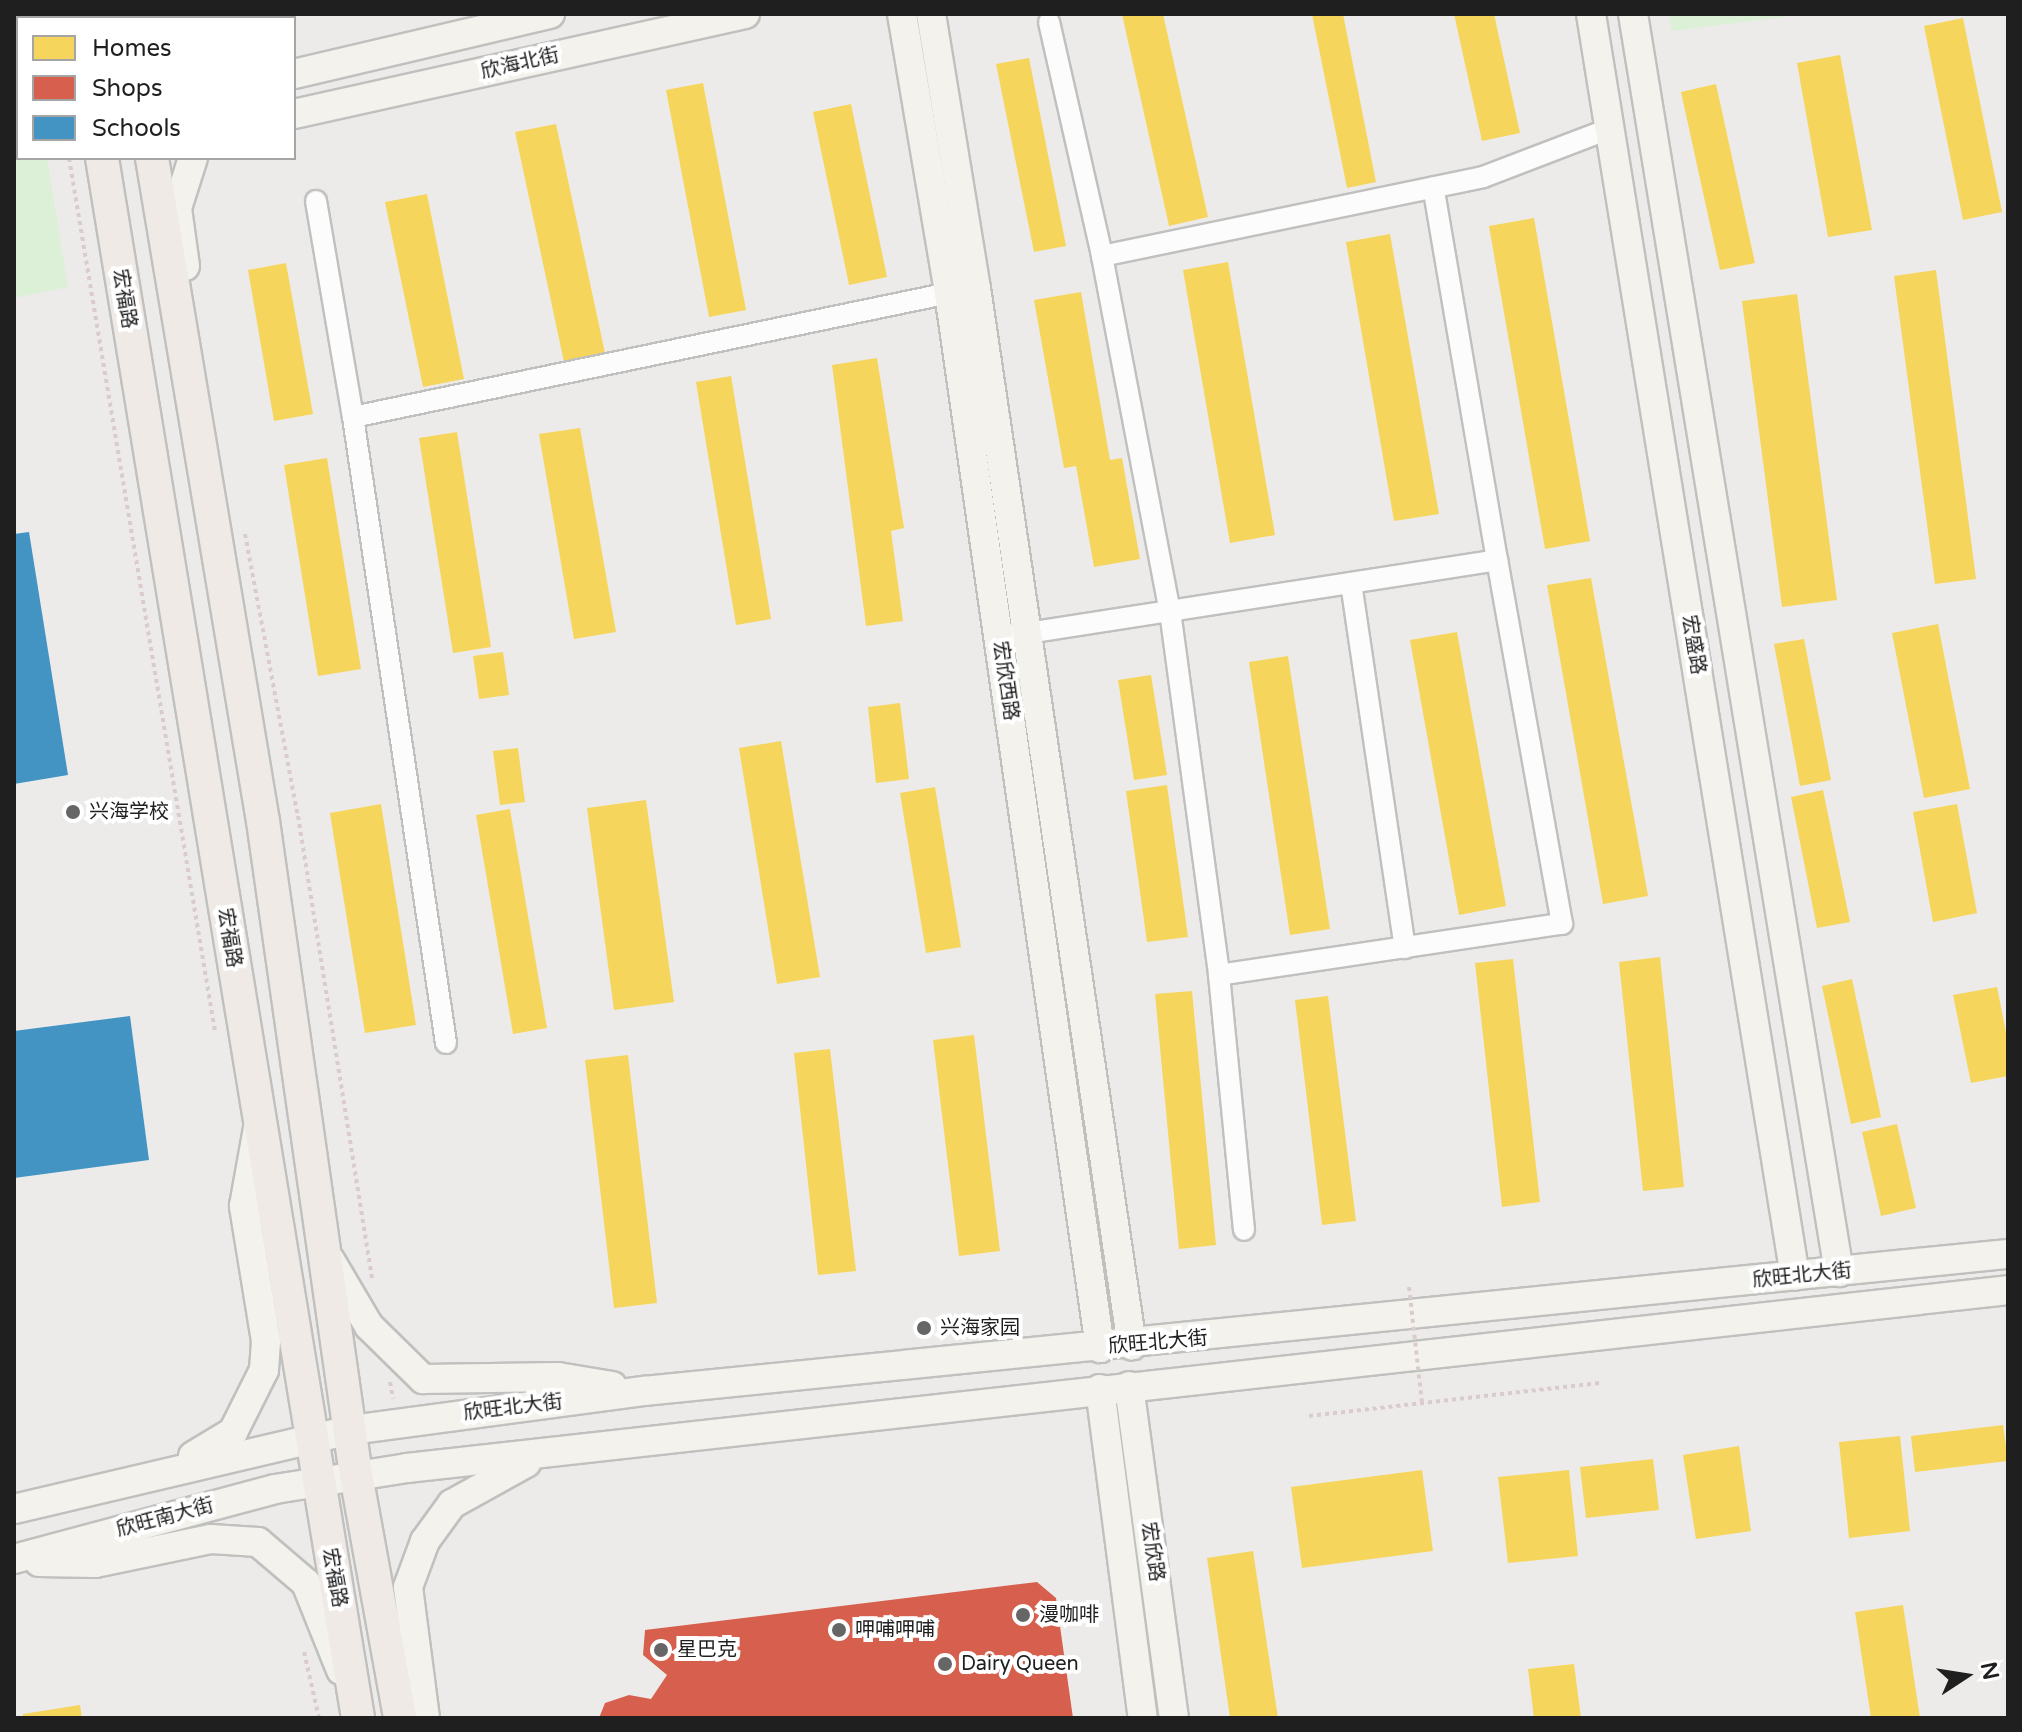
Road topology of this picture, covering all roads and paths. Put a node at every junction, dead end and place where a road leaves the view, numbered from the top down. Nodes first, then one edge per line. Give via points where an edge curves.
1 (550, 14) edge
2 (745, 14) edge
3 (902, 14) edge
4 (931, 14) edge
5 (1591, 14) edge
6 (1633, 14) edge
7 (1049, 22) dead end
8 (431, 42) junction
9 (296, 59) edge
10 (296, 74) edge
11 (296, 114) edge
12 (1609, 129) junction
13 (69, 160) edge
14 (102, 160) edge
15 (152, 160) edge
16 (192, 160) edge
17 (1433, 187) junction
18 (316, 201) dead end
19 (1102, 256) junction
20 (949, 293) junction
21 (195, 414) junction
22 (353, 417) junction
23 (242, 518) dead end
24 (1497, 560) junction
25 (1351, 583) junction
26 (1170, 611) junction
27 (1012, 635) junction
28 (1405, 948) junction
29 (1219, 975) junction
30 (216, 1037) dead end
31 (446, 1043) dead end
32 (259, 1123) junction
33 (1244, 1230) dead end
34 (326, 1251) junction
35 (2008, 1254) edge
36 (1839, 1272) junction
37 (1795, 1276) junction
38 (373, 1283) dead end
39 (1409, 1287) dead end
40 (2008, 1290) edge
41 (383, 1341) junction
42 (1132, 1346) junction
43 (1100, 1348) junction
44 (1599, 1383) dead end
45 (1129, 1386) junction
46 (1100, 1389) junction
47 (644, 1391) junction
48 (393, 1399) dead end
49 (1422, 1403) junction
50 (1309, 1416) dead end
51 (351, 1430) junction
52 (309, 1439) junction
53 (550, 1452) junction
54 (356, 1475) junction
55 (123, 1480) junction
56 (316, 1482) junction
57 (14, 1509) edge
58 (14, 1560) edge
59 (358, 1718) edge
60 (400, 1718) edge
61 (425, 1718) edge
62 (1143, 1718) edge
63 (1174, 1718) edge

1 - 8 street, 欣海北街
2 - 11 street, 欣海北街
3 - 20 street, 宏欣西路
4 - 27 street, 宏欣西路 via 976,288
5 - 12 street, 宏盛路
6 - 36 street
7 - 19 street
8 - 9 street via 350,46
8 - 10 street, 欣海北街
12 - 17 street via 1483,177
12 - 37 street, 宏盛路
13 - 30 path, 宏福路
14 - 32 main road, 宏福路
15 - 21 main road, 宏福路
16 - 21 street via 177,208 192,333
17 - 19 street
17 - 24 street
18 - 22 street
19 - 26 street
20 - 22 street
20 - 27 street, 宏欣西路
21 - 34 main road, 宏福路 via 263,821
22 - 31 street
23 - 38 path via 298,816
24 - 25 street
24 - 28 street via 1562,924
25 - 26 street
25 - 28 street
26 - 27 street
26 - 29 street
27 - 42 street, 宏欣西路
27 - 43 street, 宏欣西路
28 - 29 street
29 - 33 street
32 - 52 main road, 宏福路
32 - 55 street via 244,1206 266,1341 255,1398 233,1432 194,1456
34 - 41 street via 345,1290
34 - 51 main road, 宏福路
35 - 36 street, 欣旺北大街
36 - 37 street, 欣旺北大街
37 - 42 street, 欣旺北大街
39 - 49 path, bridge
40 - 45 street, 欣旺北大街
41 - 47 street via 423,1379 558,1377
41 - 48 path
42 - 43 street, 欣旺北大街
43 - 47 street, 欣旺北大街
44 - 49 path
45 - 46 street, 欣旺北大街
45 - 63 street, 宏欣路
46 - 53 street, 欣旺北大街
46 - 62 street, 宏欣路
47 - 51 street, 欣旺北大街
49 - 50 path
51 - 52 street, 欣旺北大街
51 - 54 main road, 宏福路
52 - 55 street
52 - 56 main road, 宏福路
53 - 54 street, 欣旺北大街
53 - 61 street via 494,1477 452,1504 425,1541 408,1587
54 - 56 street, 欣旺北大街
54 - 60 main road, 宏福路
55 - 57 street
56 - 58 street, 欣旺南大街
56 - 59 main road, 宏福路
58 - 59 street via 95,1563 211,1539 258,1542 306,1583

